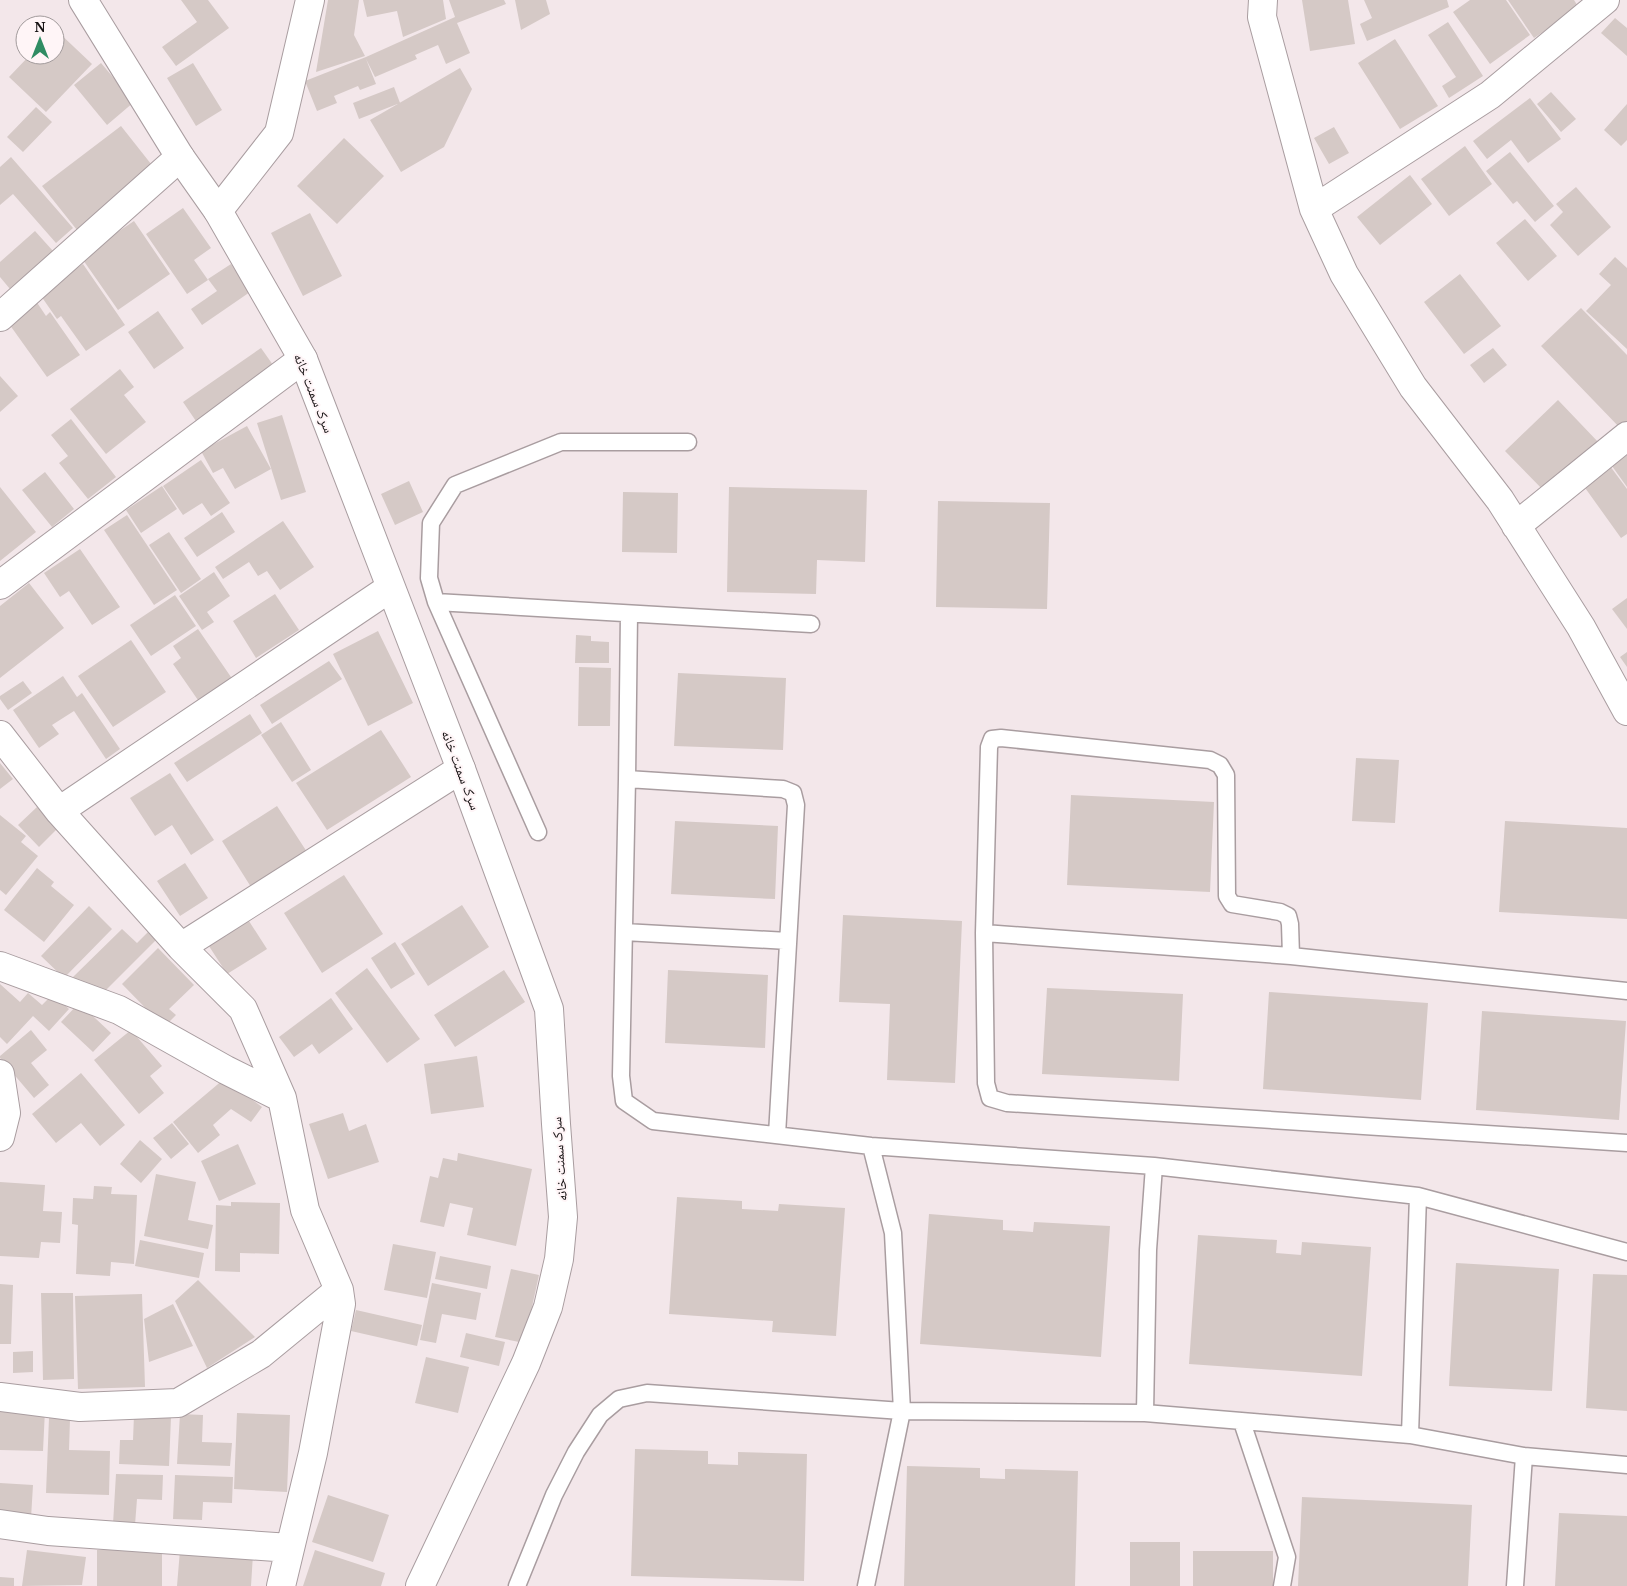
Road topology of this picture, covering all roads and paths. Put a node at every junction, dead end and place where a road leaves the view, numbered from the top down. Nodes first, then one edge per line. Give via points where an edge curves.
1 (82, 0) edge
2 (310, 0) edge
3 (1263, 0) edge
4 (1605, 0) edge
5 (180, 157) junction
6 (1314, 209) junction
7 (218, 211) junction
8 (0, 317) edge
9 (303, 359) junction
10 (1627, 436) edge
11 (688, 442) dead end
12 (1516, 526) junction
13 (0, 585) edge
14 (390, 588) junction
15 (436, 602) junction
16 (629, 614) junction
17 (810, 624) dead end
18 (1627, 711) edge
19 (0, 735) edge
20 (461, 769) junction
21 (628, 780) junction
22 (59, 811) junction
23 (538, 832) dead end
24 (624, 932) junction
25 (984, 933) junction
26 (788, 941) junction
27 (181, 947) junction
28 (1291, 956) junction
29 (0, 966) edge
30 (1627, 991) edge
31 (0, 1074) edge
32 (282, 1098) junction
33 (777, 1135) junction
34 (0, 1137) edge
35 (1627, 1143) edge
36 (871, 1146) junction
37 (1154, 1166) junction
38 (1418, 1196) junction
39 (1627, 1252) edge
40 (339, 1290) junction
41 (0, 1397) edge
42 (902, 1411) junction
43 (1145, 1413) junction
44 (1242, 1422) junction
45 (1410, 1435) junction
46 (1524, 1456) junction
47 (1627, 1465) edge
48 (0, 1524) edge
49 (290, 1548) junction
50 (281, 1586) edge
51 (420, 1586) edge
52 (517, 1586) edge
53 (866, 1586) edge
54 (1282, 1586) edge
55 (1515, 1586) edge

1 - 5 street, سرک سمنت خانه
2 - 7 street via 279,133
3 - 6 street via 1262,17
4 - 6 street via 1490,95
5 - 7 street, سرک سمنت خانه
5 - 8 street
6 - 12 street via 1344,274 1413,387 1500,500
7 - 9 street, سرک سمنت خانه
9 - 13 street
9 - 14 street, سرک سمنت خانه
10 - 12 street
11 - 15 lane via 561,442 455,485 431,523 429,578
12 - 18 street via 1581,627
14 - 20 street, سرک سمنت خانه
14 - 22 street
15 - 16 lane
15 - 23 lane
16 - 17 lane
16 - 21 lane
19 - 22 street
20 - 27 street
20 - 51 street, سرک سمنت خانه via 549,1008 563,1218 559,1259 548,1307 526,1363
21 - 24 lane
21 - 26 lane via 783,789 793,793 796,805
22 - 27 street
24 - 26 lane
24 - 33 lane via 621,1076 624,1101 653,1121
25 - 28 lane
25 - 28 lane via 989,747 992,739 1001,738 1210,760 1220,765 1226,775 1227,896 1232,904 1288,916
25 - 35 lane via 986,1083 990,1098 1007,1103
26 - 33 lane
27 - 32 street via 243,1008
28 - 30 lane
29 - 32 street via 119,1010
31 - 34 street via 6,1113
32 - 40 street via 305,1210
33 - 36 lane
36 - 37 lane
36 - 42 lane via 893,1233
37 - 38 lane
37 - 43 lane via 1148,1250
38 - 39 lane
38 - 45 lane
40 - 41 street via 261,1354 178,1403 80,1407
40 - 49 street via 341,1304 313,1453
42 - 43 lane
42 - 52 lane via 647,1393 619,1400 600,1415 576,1452 554,1495
42 - 53 lane
43 - 44 lane
44 - 45 lane
44 - 54 lane via 1286,1557
45 - 46 lane
46 - 47 lane
46 - 55 lane
48 - 49 street via 48,1531
49 - 50 street

